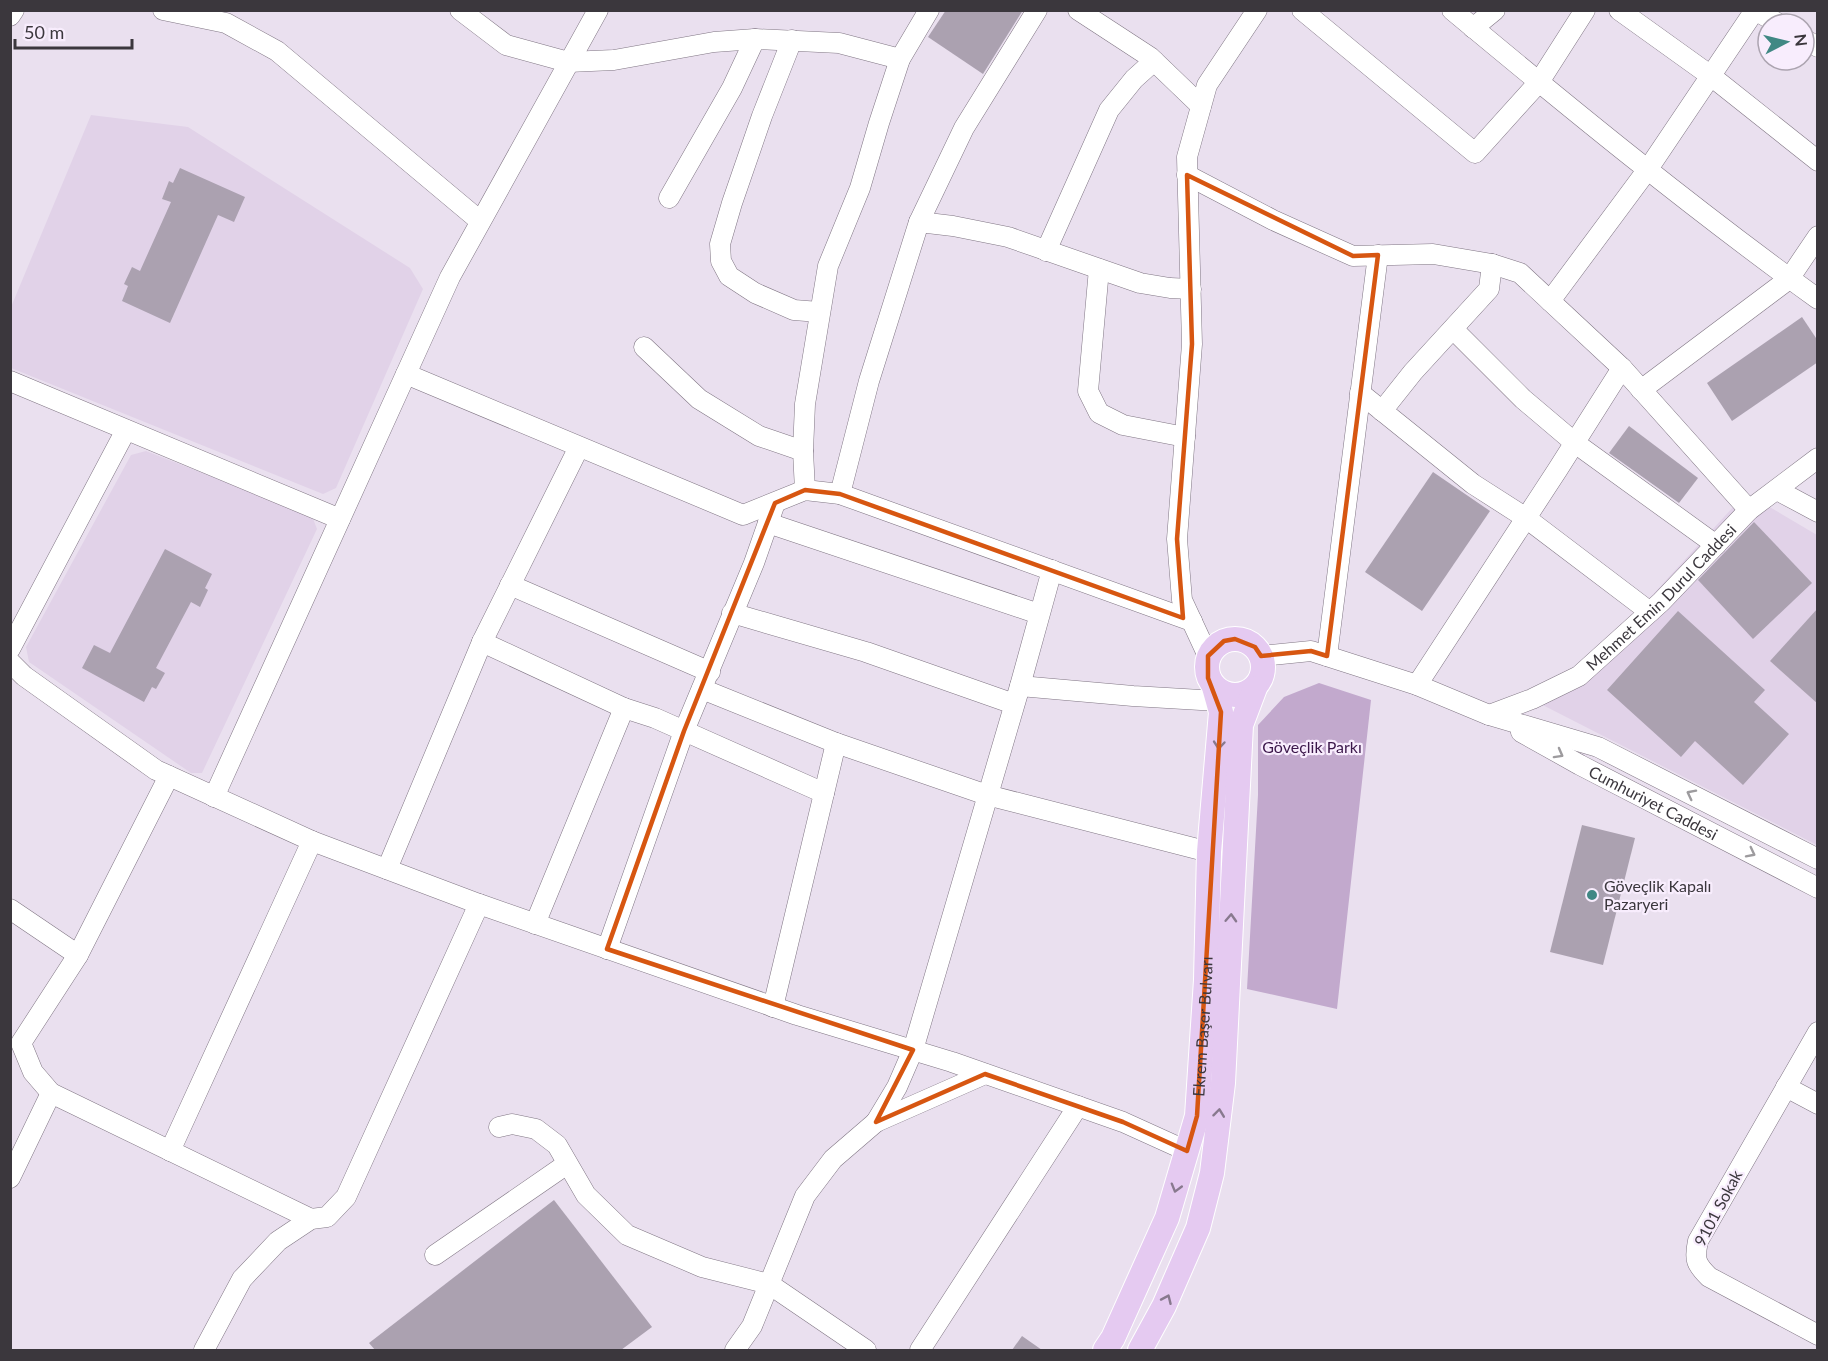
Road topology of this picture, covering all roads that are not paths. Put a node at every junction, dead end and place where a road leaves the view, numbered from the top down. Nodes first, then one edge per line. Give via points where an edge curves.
1 (14, 10) edge
2 (164, 10) edge
3 (598, 10) edge
4 (929, 10) edge
5 (1037, 10) edge
6 (1078, 10) edge
7 (1257, 10) edge
8 (1302, 10) edge
9 (1452, 10) edge
10 (1495, 10) edge
11 (1585, 10) edge
12 (1619, 10) edge
13 (1755, 10) edge
14 (462, 11) edge
15 (10, 16) edge
16 (230, 17) edge
17 (1473, 28) junction
18 (754, 39) junction
19 (792, 40) junction
20 (900, 59) junction
21 (1154, 61) junction
22 (568, 62) junction
23 (1710, 76) junction
24 (1539, 82) junction
25 (1201, 106) junction
26 (1818, 161) edge
27 (1648, 169) junction
28 (1187, 175) junction
29 (669, 198) dead end
30 (480, 221) junction
31 (919, 222) junction
32 (1818, 236) edge
33 (1046, 251) junction
34 (1378, 255) junction
35 (1492, 264) junction
36 (1099, 269) junction
37 (1789, 279) junction
38 (1191, 289) junction
39 (1818, 299) edge
40 (1550, 301) junction
41 (819, 312) junction
42 (1453, 329) junction
43 (644, 347) dead end
44 (1622, 368) junction
45 (406, 374) junction
46 (10, 381) edge
47 (1641, 390) junction
48 (1360, 393) junction
49 (1382, 411) junction
50 (126, 430) junction
51 (1185, 437) junction
52 (1575, 443) junction
53 (579, 447) junction
54 (803, 451) junction
55 (1818, 458) edge
56 (805, 489) junction
57 (1778, 490) junction
58 (840, 494) junction
59 (775, 503) junction
60 (1749, 510) junction
61 (1818, 512) edge
62 (1526, 518) junction
63 (340, 519) junction
64 (768, 523) junction
65 (1716, 545) junction
66 (1052, 570) junction
67 (510, 585) junction
68 (1650, 612) junction
69 (732, 613) junction
70 (1039, 614) junction
71 (1192, 621) junction
72 (482, 642) junction
73 (10, 649) edge
74 (1209, 656) junction
75 (1261, 656) junction
76 (1326, 656) junction
77 (10, 662) edge
78 (706, 681) junction
79 (1417, 685) junction
80 (1255, 688) junction
81 (1216, 694) junction
82 (1017, 695) junction
83 (624, 708) junction
84 (1490, 715) junction
85 (684, 731) junction
86 (836, 744) junction
87 (170, 776) junction
88 (824, 793) junction
89 (987, 795) junction
90 (214, 797) junction
91 (312, 841) junction
92 (1209, 852) junction
93 (1818, 859) edge
94 (387, 869) junction
95 (1818, 888) edge
96 (479, 904) junction
97 (10, 909) edge
98 (535, 924) junction
99 (607, 949) junction
100 (78, 955) junction
101 (773, 1007) junction
102 (1818, 1032) edge
103 (913, 1050) junction
104 (985, 1074) junction
105 (1786, 1087) junction
106 (51, 1093) junction
107 (1818, 1104) edge
108 (1078, 1106) junction
109 (876, 1122) junction
110 (499, 1127) dead end
111 (170, 1151) junction
112 (1187, 1151) junction
113 (567, 1164) junction
114 (10, 1178) edge
115 (311, 1219) junction
116 (435, 1255) dead end
117 (770, 1284) junction
118 (1818, 1335) edge
119 (204, 1350) edge
120 (735, 1350) edge
121 (866, 1350) edge
122 (920, 1350) edge
123 (1106, 1350) edge
124 (1140, 1350) edge

1 - 15 street
2 - 16 street
3 - 22 street
4 - 20 street
5 - 31 street via 964,128
6 - 21 street
7 - 25 street via 1207,85
8 - 24 street via 1475,153
9 - 17 street
10 - 17 street
11 - 24 street
12 - 23 street
13 - 23 street
14 - 22 street via 506,45
16 - 30 street via 277,51
17 - 24 street
18 - 19 street
18 - 22 street via 614,60
18 - 29 street via 732,88
19 - 20 street via 839,43
19 - 41 street via 732,203 720,244 721,261 729,276 755,293 794,310
20 - 41 street via 860,188 828,266
21 - 25 street
21 - 33 street via 1110,110
22 - 30 street
23 - 26 street
23 - 27 street
24 - 27 street
25 - 28 street via 1186,157
27 - 37 street
27 - 40 street
28 - 34 street via 1273,220 1353,255
28 - 38 street
30 - 45 street
31 - 33 street via 1008,237
31 - 58 street via 869,381
32 - 37 street
33 - 36 street
34 - 35 street via 1433,254
34 - 48 street
35 - 40 street via 1520,273
35 - 42 street via 1488,289
36 - 38 street via 1140,284
36 - 51 street via 1088,391 1099,413 1123,425
37 - 39 street
37 - 47 street
38 - 51 street via 1192,344
40 - 44 street
41 - 54 street via 805,404
42 - 49 street
42 - 52 street via 1523,399
43 - 54 street via 699,399 759,436
44 - 47 street
44 - 52 street
45 - 53 street
45 - 63 street
46 - 50 street
47 - 60 street
48 - 49 street
48 - 76 street
49 - 62 street via 1473,484
50 - 63 street
50 - 73 street
51 - 71 street via 1177,539 1182,600
52 - 62 street
52 - 65 street
53 - 59 street via 743,515
53 - 67 street
54 - 56 street
55 - 57 street, Mehmet Emin Durul Caddesi
56 - 58 street
56 - 59 street
57 - 60 street, Mehmet Emin Durul Caddesi
57 - 61 street
58 - 66 street
59 - 64 street
60 - 65 street, Mehmet Emin Durul Caddesi
62 - 68 street
62 - 79 street
63 - 90 street
64 - 69 street
64 - 70 street
65 - 68 street, Mehmet Emin Durul Caddesi
66 - 70 street
66 - 71 street
67 - 72 street
67 - 78 street
68 - 84 street, Mehmet Emin Durul Caddesi via 1579,676
69 - 78 street
69 - 82 street
70 - 82 street
71 - 74 street
72 - 83 street
72 - 94 street
74 - 75 main road via 1224,641 1235,639 1246,641
74 - 81 main road via 1208,678
75 - 76 street, Cumhuriyet Caddesi via 1311,651
75 - 80 main road via 1261,678
76 - 79 street, Cumhuriyet Caddesi
77 - 87 street via 24,676
78 - 85 street
78 - 86 street
79 - 84 street, Cumhuriyet Caddesi
80 - 81 main road via 1234,696
124 -> 80 main road, Ekrem Başer Bulvarı via 1198,1228 1212,1173 1223,1083 1240,725
81 - 82 street
81 -> 92 main road, Ekrem Başer Bulvarı via 1221,712
82 - 89 street
83 - 85 street
83 - 98 street
93 -> 84 street, Cumhuriyet Caddesi via 1598,747
84 -> 95 street, Cumhuriyet Caddesi
85 - 88 street
85 - 99 street
86 - 88 street
86 - 89 street
87 - 90 street
87 - 100 street
88 - 101 street
89 - 92 street
89 - 103 street
90 - 91 street
91 - 94 street
91 - 111 street
92 - 112 main road, Ekrem Başer Bulvarı via 1197,1116
94 - 96 street
96 - 98 street
96 - 115 street via 346,1197 327,1217
97 - 100 street
98 - 99 street
99 - 101 street
100 - 106 street via 21,1042 33,1072
101 - 103 street
102 - 105 street, 9101 Sokak
103 - 104 street
103 - 109 street
104 - 108 street
104 - 109 street
105 - 107 street
105 - 118 street, 9101 Sokak via 1698,1241 1695,1254 1698,1266 1709,1277
106 - 111 street
106 - 114 street
108 - 112 street
108 - 122 street
109 - 117 street via 833,1159 806,1196
110 - 113 street via 512,1124 536,1129 557,1145
111 - 115 street
112 -> 123 main road, Ekrem Başer Bulvarı via 1167,1218
113 - 116 street
113 - 117 street via 586,1195 627,1235 702,1267
115 - 119 street via 278,1241 242,1280
117 - 120 street via 752,1326
117 - 121 street

